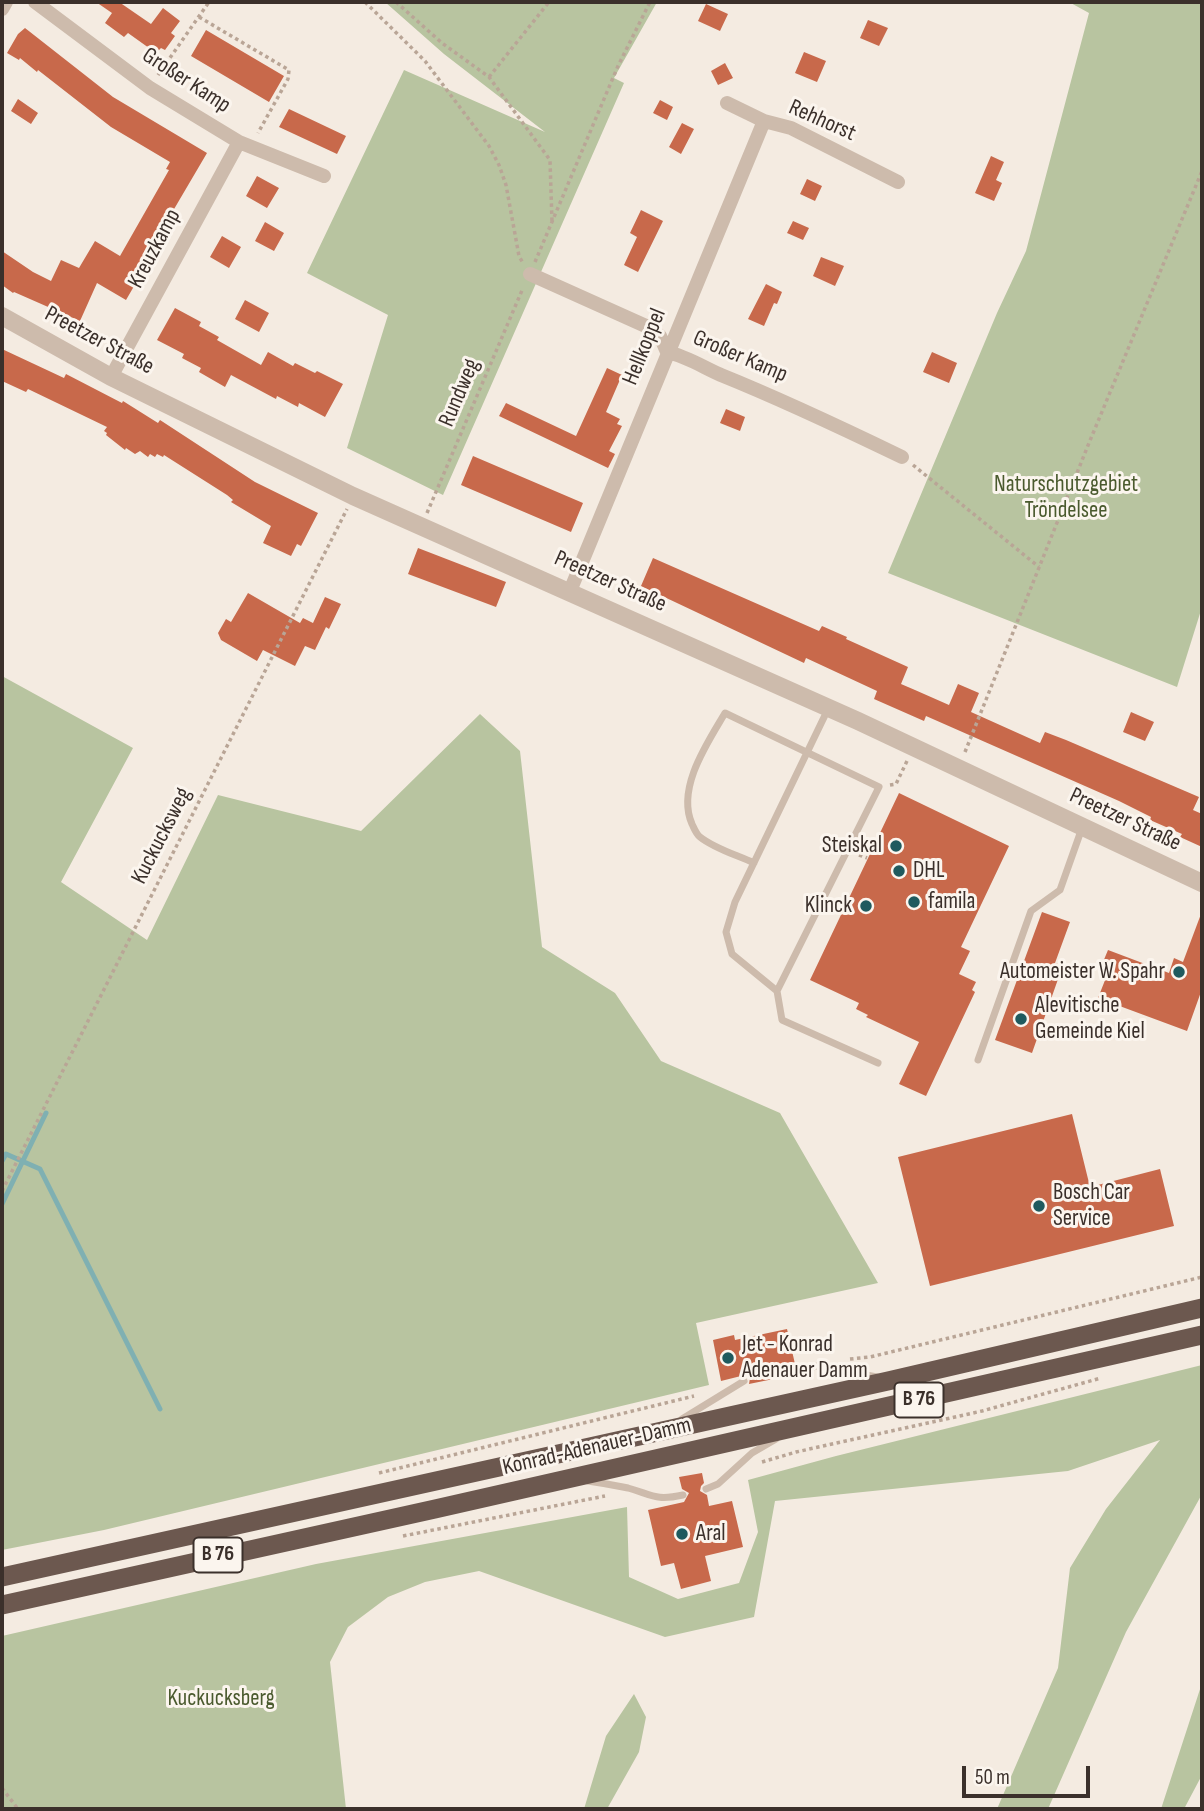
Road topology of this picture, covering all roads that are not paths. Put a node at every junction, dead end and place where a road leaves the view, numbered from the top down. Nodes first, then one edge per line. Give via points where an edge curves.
1 (6, 2) edge
2 (35, 2) edge
3 (2, 9) edge
4 (727, 103) dead end
5 (764, 121) junction
6 (244, 145) junction
7 (324, 176) dead end
8 (898, 182) dead end
9 (530, 274) road end
10 (2, 316) edge
11 (667, 352) junction
12 (111, 377) junction
13 (902, 457) road end
14 (570, 591) junction
15 (829, 709) junction
16 (807, 752) junction
17 (1082, 827) junction
18 (754, 863) junction
19 (1202, 883) edge
20 (777, 991) junction
21 (978, 1060) dead end
22 (878, 1063) dead end
23 (1202, 1308) edge
24 (1202, 1335) edge
25 (796, 1370) dead end
26 (744, 1381) dead end
27 (888, 1381) junction
28 (794, 1428) junction
29 (657, 1433) junction
30 (566, 1478) junction
31 (706, 1489) dead end
32 (683, 1495) dead end
33 (2, 1577) edge
34 (2, 1605) edge

1 - 3 street
2 - 6 street, Großer Kamp via 150,88
4 - 5 street, Rehhorst
5 - 8 street, Rehhorst via 791,128
5 - 11 street, Hellkoppel
6 - 7 street, Großer Kamp
6 - 12 street, Kreuzkamp
9 - 11 street, Großer Kamp via 648,327 660,336
10 - 12 street, Preetzer Straße
11 - 13 street, Großer Kamp
11 - 14 street, Hellkoppel
12 - 14 street, Preetzer Straße via 353,496
14 - 15 street, Preetzer Straße
15 - 16 lane
15 - 17 street, Preetzer Straße
16 - 18 lane
16 - 18 lane via 725,713 703,750 689,789 690,820 698,836
16 - 20 lane via 879,787
17 - 19 street, Preetzer Straße
17 - 21 lane via 1060,890 1031,911
18 - 20 lane via 726,932 732,954
20 - 22 lane via 782,1020
23 - 27 highway, Konrad-Adenauer-Damm / B 76
24 - 28 highway, Konrad-Adenauer-Damm / B 76
25 - 27 lane via 817,1366
26 - 29 lane
27 - 29 highway, Konrad-Adenauer-Damm / B 76
28 - 30 highway, Konrad-Adenauer-Damm / B 76
28 - 31 lane
29 - 33 highway, Konrad-Adenauer-Damm / B 76
30 - 32 lane via 664,1499
30 - 34 highway, Konrad-Adenauer-Damm / B 76

